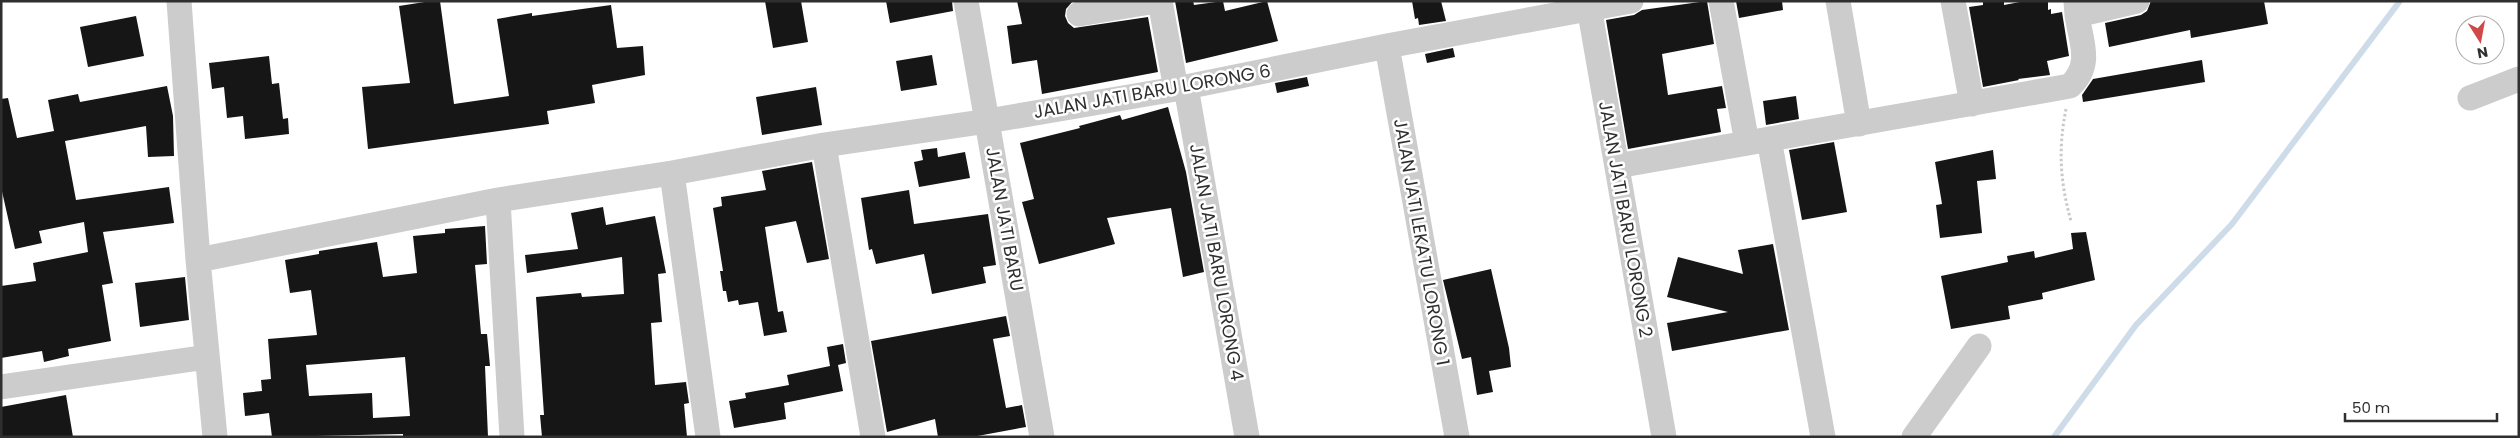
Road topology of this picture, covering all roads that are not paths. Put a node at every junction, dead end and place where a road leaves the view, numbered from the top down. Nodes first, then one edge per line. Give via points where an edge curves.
1 (179, 1) edge
2 (966, 1) edge
3 (1156, 1) edge
4 (1160, 1) edge
5 (1631, 1) edge
6 (1721, 1) edge
7 (1838, 1) edge
8 (1953, 1) edge
9 (2137, 1) edge
10 (1589, 5) edge
11 (2076, 8) edge
12 (1079, 14) dead end
13 (1387, 46) junction
14 (2519, 80) edge
15 (1181, 88) junction
16 (2470, 98) dead end
17 (1972, 104) junction
18 (988, 121) junction
19 (1859, 124) junction
20 (1758, 141) junction
21 (824, 145) junction
22 (1617, 166) junction
23 (672, 174) junction
24 (498, 200) junction
25 (198, 260) junction
26 (1979, 346) dead end
27 (207, 357) junction
28 (1, 387) edge
29 (215, 437) edge
30 (512, 437) edge
31 (708, 437) edge
32 (873, 437) edge
33 (1042, 437) edge
34 (1246, 437) edge
35 (1457, 437) edge
36 (1664, 437) edge
37 (1823, 437) edge
38 (1914, 437) edge

1 - 25 street
2 - 18 street, JALAN JATI BARU
3 - 12 street
4 - 15 street, JALAN JATI BARU LORONG 4
5 - 10 street, JALAN JATI BARU LORONG 6
6 - 20 street
7 - 19 street
8 - 17 street
9 - 11 street
10 - 13 street, JALAN JATI BARU LORONG 6
10 - 22 street, JALAN JATI BARU LORONG 2
11 - 17 street via 2085,62 2082,73 2070,86
13 - 15 street, JALAN JATI BARU LORONG 6
13 - 35 street, JALAN JATI LEKATU LORONG 1
14 - 16 street
15 - 18 street, JALAN JATI BARU LORONG 6
15 - 34 street, JALAN JATI BARU LORONG 4
17 - 19 street
18 - 21 street, JALAN JATI BARU LORONG 6
18 - 33 street, JALAN JATI BARU
19 - 20 street
20 - 22 street
20 - 37 street
21 - 23 street, JALAN JATI BARU LORONG 6
21 - 32 street
22 - 36 street, JALAN JATI BARU LORONG 2
23 - 24 street, JALAN JATI BARU LORONG 6
23 - 31 street
24 - 25 street, JALAN JATI BARU LORONG 6
24 - 30 street
25 - 27 street
26 - 38 street
27 - 28 street
27 - 29 street

